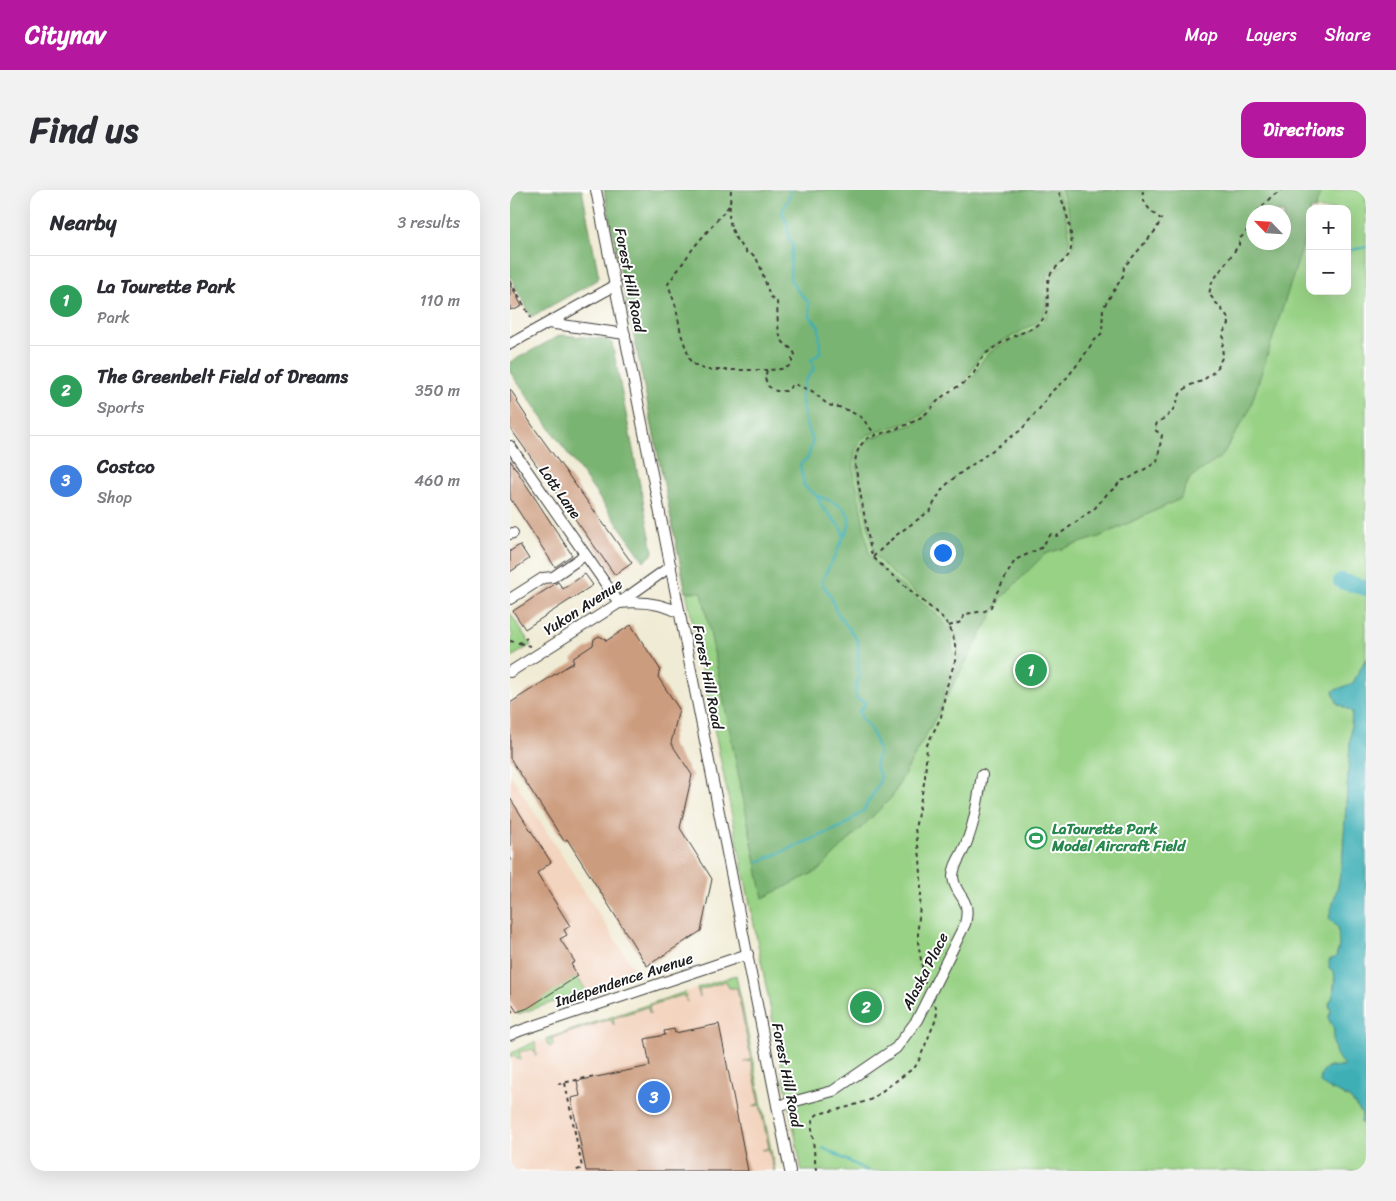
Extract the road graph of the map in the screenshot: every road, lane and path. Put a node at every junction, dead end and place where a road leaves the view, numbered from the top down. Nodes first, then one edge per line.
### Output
1 (596, 190) edge
2 (731, 190) edge
3 (1058, 190) edge
4 (1144, 190) edge
5 (1282, 190) edge
6 (1264, 205) edge
7 (729, 206) junction
8 (1246, 231) edge
9 (510, 280) edge
10 (616, 285) junction
11 (531, 318) dead end
12 (548, 323) junction
13 (625, 334) junction
14 (510, 344) edge
15 (767, 370) junction
16 (876, 435) junction
17 (510, 446) edge
18 (585, 555) junction
19 (873, 556) junction
20 (671, 566) junction
21 (510, 598) edge
22 (618, 603) junction
23 (680, 613) junction
24 (949, 626) junction
25 (528, 638) dead end
26 (510, 641) edge
27 (519, 643) junction
28 (530, 646) dead end
29 (510, 672) edge
30 (982, 775) dead end
31 (748, 954) junction
32 (930, 995) junction
33 (510, 1009) edge
34 (515, 1015) dead end
35 (510, 1036) edge
36 (596, 1076) dead end
37 (565, 1083) junction
38 (558, 1084) dead end
39 (777, 1106) junction
40 (574, 1171) edge
41 (790, 1171) edge
42 (816, 1171) edge

1 - 10 street, Forest Hill Road
2 - 7 path
3 - 16 path
4 - 19 path
5 - 6 path
7 - 15 path
7 - 15 path
8 - 24 path
9 - 11 path
10 - 12 street
10 - 13 street, Forest Hill Road
12 - 13 street
12 - 14 street
13 - 20 street, Forest Hill Road
15 - 16 path
16 - 19 path
17 - 18 street, Lott Lane
18 - 21 street
18 - 22 street, Lott Lane
19 - 24 path
20 - 22 street, Yukon Avenue
20 - 23 street, Forest Hill Road
22 - 23 street
22 - 29 street, Yukon Avenue
23 - 31 street, Forest Hill Road
24 - 32 path
25 - 27 path
26 - 27 path
27 - 28 path
30 - 32 street, Alaska Place
31 - 35 street, Independence Avenue
31 - 39 street, Forest Hill Road
32 - 39 street, Alaska Place
32 - 42 path
33 - 34 path
36 - 37 path
37 - 38 path
37 - 40 path
39 - 41 street, Forest Hill Road

